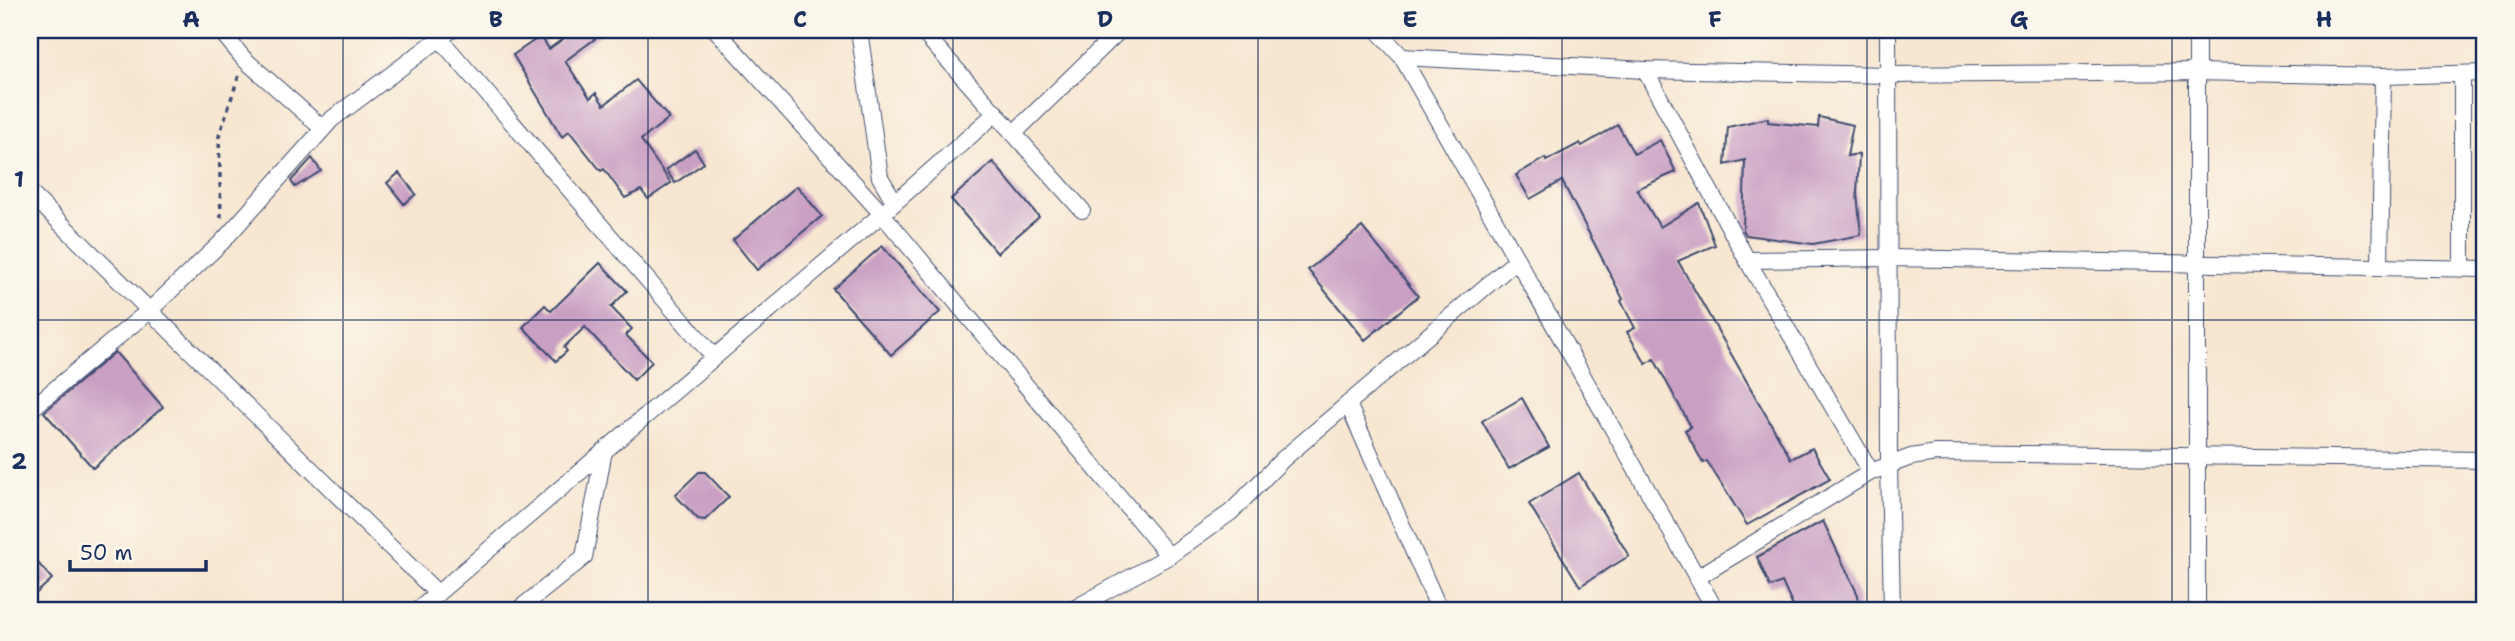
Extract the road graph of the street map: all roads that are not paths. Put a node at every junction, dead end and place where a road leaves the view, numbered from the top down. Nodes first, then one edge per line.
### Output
1 (220, 30) edge
2 (716, 30) edge
3 (859, 30) edge
4 (921, 30) edge
5 (1120, 30) edge
6 (1377, 30) edge
7 (1888, 30) edge
8 (2197, 30) edge
9 (446, 34) edge
10 (1402, 57) junction
11 (1645, 70) junction
12 (2196, 72) junction
13 (2485, 73) edge
14 (2462, 74) junction
15 (1888, 75) junction
16 (2383, 76) junction
17 (996, 113) junction
18 (322, 128) junction
19 (1014, 133) junction
20 (30, 193) edge
21 (894, 201) junction
22 (1082, 210) dead end
23 (882, 214) junction
24 (1890, 258) junction
25 (1517, 260) junction
26 (1747, 260) junction
27 (2198, 264) junction
28 (2380, 267) junction
29 (2462, 268) junction
30 (2485, 269) edge
31 (151, 309) junction
32 (714, 357) junction
33 (1348, 404) junction
34 (30, 410) edge
35 (604, 451) junction
36 (2198, 458) junction
37 (2485, 460) edge
38 (1889, 464) junction
39 (1871, 472) junction
40 (1169, 556) junction
41 (1698, 577) junction
42 (437, 593) junction
43 (417, 611) edge
44 (517, 611) edge
45 (1070, 611) edge
46 (1440, 611) edge
47 (1716, 611) edge
48 (1892, 611) edge
49 (2197, 611) edge

1 - 18 street
2 - 23 street
3 - 21 street
4 - 17 street
5 - 19 street
6 - 10 street
7 - 15 street
8 - 12 street
9 - 18 street
9 - 32 street
10 - 11 street
10 - 25 street
11 - 15 street
11 - 26 street
12 - 15 street
12 - 16 street
12 - 27 street
13 - 14 street
14 - 16 street
14 - 29 street
15 - 24 street
16 - 28 street
17 - 19 street
17 - 21 street
18 - 31 street
19 - 22 street
20 - 31 street
21 - 23 street
23 - 32 street
23 - 40 street
24 - 26 street
24 - 27 street
24 - 38 street
25 - 33 street
25 - 41 street
26 - 39 street
27 - 28 street
27 - 36 street
28 - 29 street
29 - 30 street
31 - 34 street
31 - 42 street
32 - 35 street
33 - 40 street
33 - 46 street
35 - 42 street
35 - 44 street
36 - 37 street
36 - 38 street
36 - 49 street
38 - 39 street
38 - 48 street
39 - 41 street
40 - 45 street
41 - 47 street
42 - 43 street

